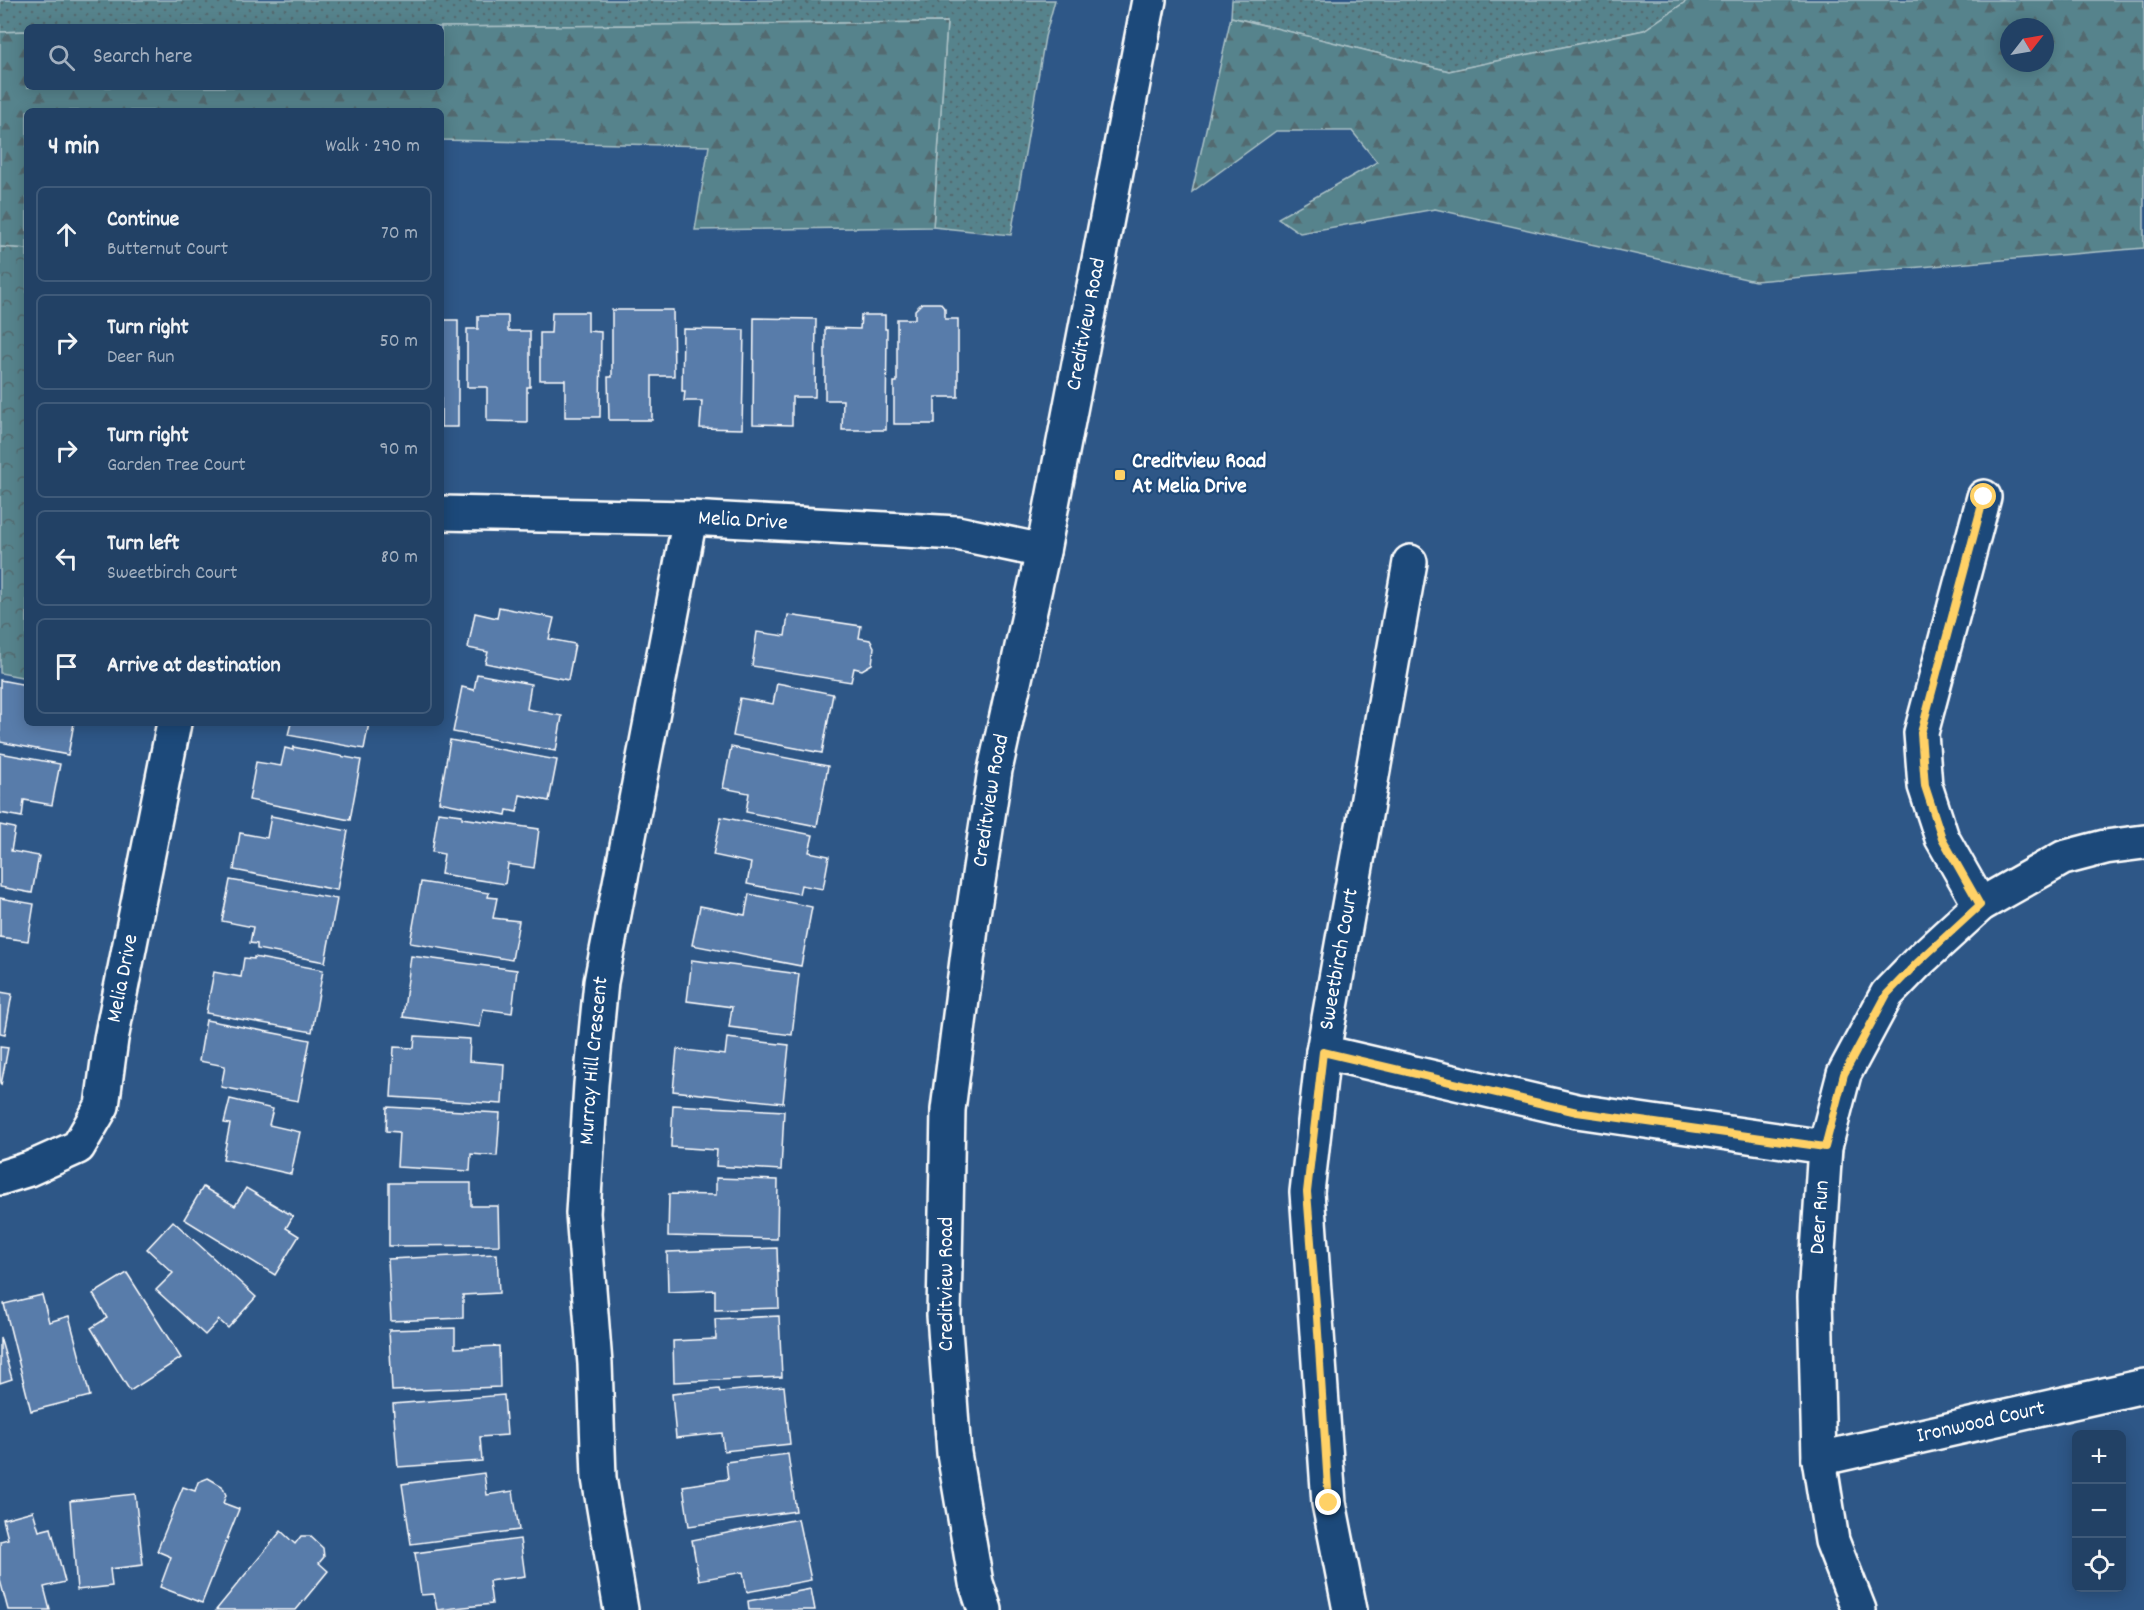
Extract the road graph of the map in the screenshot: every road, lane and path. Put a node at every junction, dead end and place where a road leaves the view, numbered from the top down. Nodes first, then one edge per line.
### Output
1 (1149, 0) edge
2 (1984, 497) dead end
3 (444, 513) edge
4 (690, 518) junction
5 (1043, 551) junction
6 (1410, 562) dead end
7 (173, 726) edge
8 (2144, 842) edge
9 (1980, 905) junction
10 (1323, 1052) junction
11 (1825, 1147) junction
12 (0, 1178) edge
13 (2144, 1386) edge
14 (1819, 1459) junction
15 (621, 1610) edge
16 (985, 1610) edge
17 (1350, 1610) edge
18 (1859, 1610) edge

1 - 5 street, Creditview Road
2 - 9 street
3 - 4 street, Melia Drive
4 - 5 street, Melia Drive
4 - 15 street, Murray Hill Crescent
5 - 16 street, Creditview Road
6 - 10 street, Sweetbirch Court
7 - 12 street, Melia Drive
8 - 9 street, Deer Run
9 - 11 street, Deer Run
10 - 11 street
10 - 17 street, Sweetbirch Court
11 - 14 street, Deer Run
13 - 14 street, Ironwood Court
14 - 18 street, Deer Run

